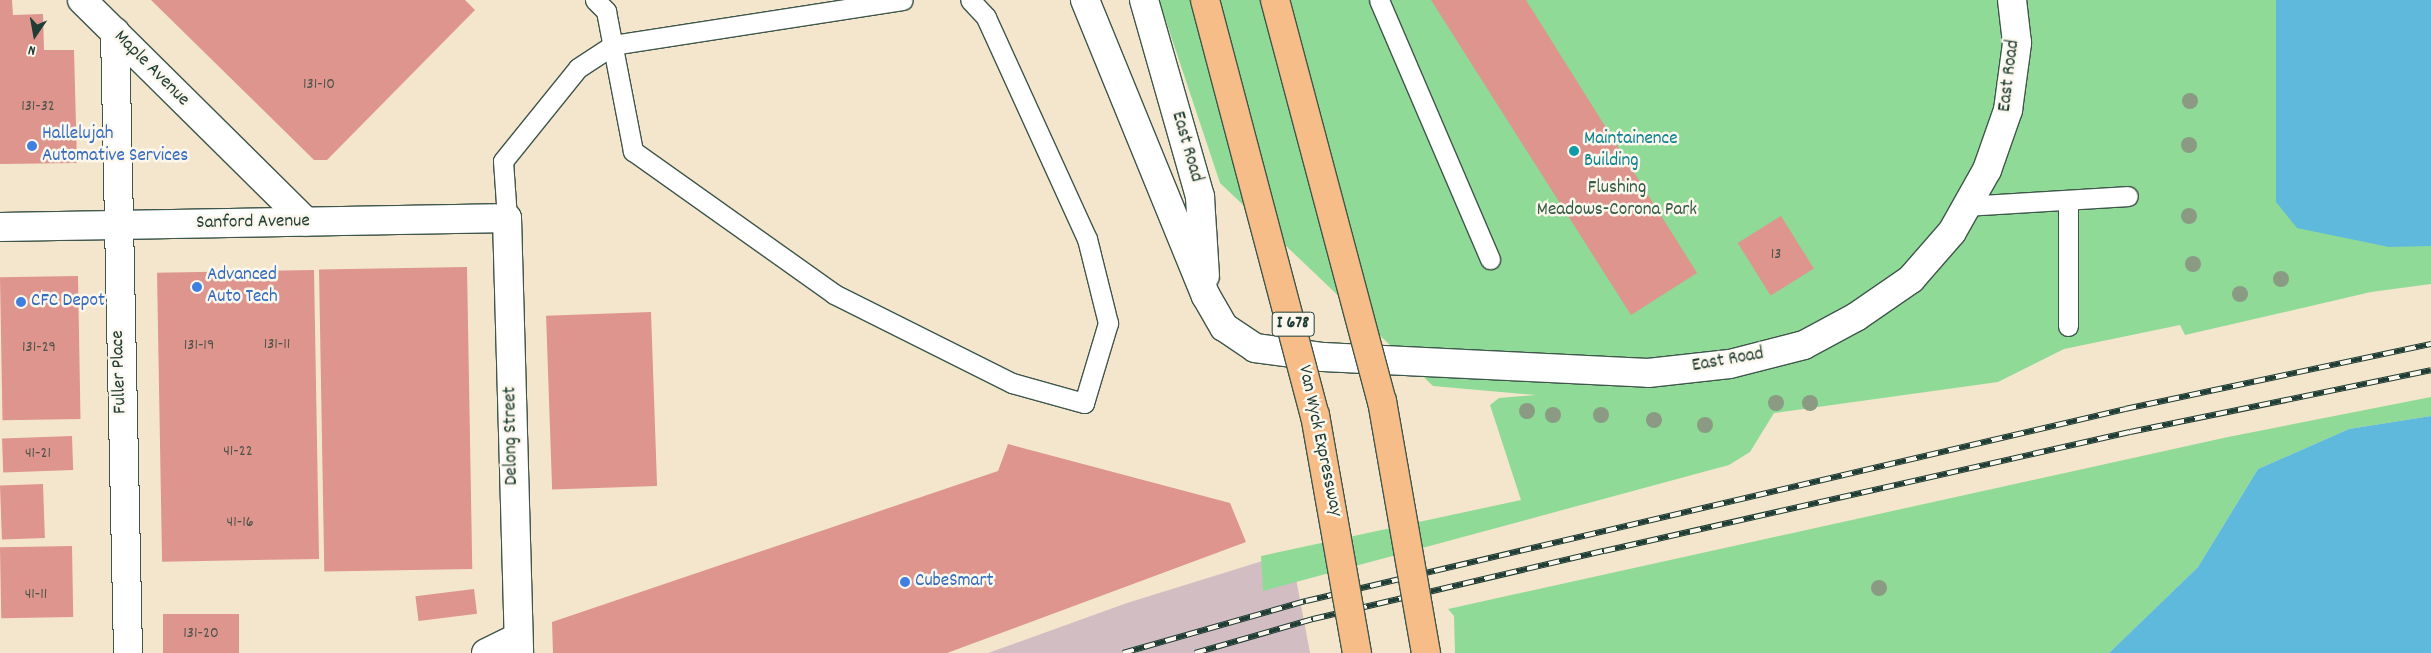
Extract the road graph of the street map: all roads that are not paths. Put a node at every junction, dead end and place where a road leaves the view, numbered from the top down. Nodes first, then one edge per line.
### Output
1 (82, 0) edge
2 (595, 0) edge
3 (903, 0) edge
4 (970, 0) edge
5 (1085, 0) edge
6 (1144, 0) edge
7 (1205, 0) edge
8 (1275, 0) edge
9 (1379, 0) edge
10 (2012, 0) edge
11 (880, 2) edge
12 (115, 32) junction
13 (613, 46) junction
14 (2128, 196) dead end
15 (2068, 200) junction
16 (1966, 206) junction
17 (507, 218) junction
18 (306, 222) junction
19 (116, 225) junction
20 (0, 227) edge
21 (1490, 259) dead end
22 (1207, 298) junction
23 (2068, 326) dead end
24 (518, 646) edge
25 (128, 653) edge
26 (486, 653) edge
27 (1357, 653) edge
28 (1426, 653) edge

1 - 12 street, Maple Avenue
2 - 13 lane
3 - 11 lane
4 - 13 lane
5 - 22 street
6 - 22 street, East Road
7 - 27 highway, Van Wyck Expressway / I 678, bridge
8 - 28 highway, bridge
9 - 21 lane
10 - 16 street, East Road
11 - 13 lane
12 - 18 street, Maple Avenue
12 - 19 street, Fuller Place
13 - 17 lane
14 - 15 lane
15 - 16 lane
15 - 23 lane
16 - 22 street, East Road
17 - 18 street, Sanford Avenue
17 - 24 street, Delong Street
18 - 19 street, Sanford Avenue
19 - 20 street, Sanford Avenue
19 - 25 street, Fuller Place
24 - 26 street

